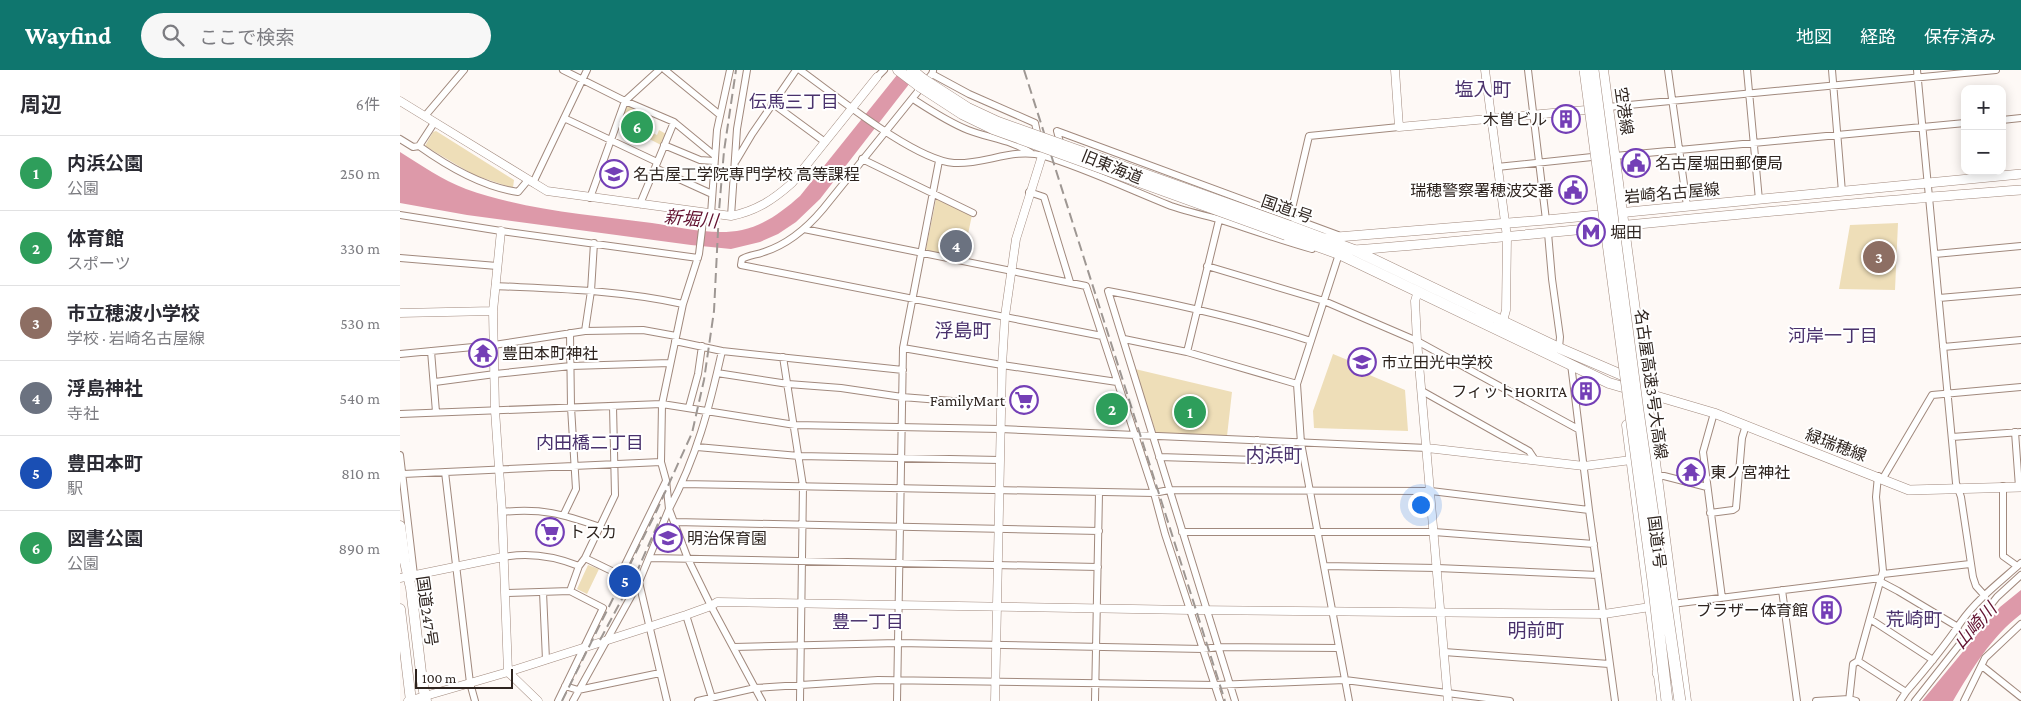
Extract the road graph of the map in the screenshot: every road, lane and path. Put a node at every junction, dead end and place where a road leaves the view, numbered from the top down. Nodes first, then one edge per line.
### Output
1 (464, 70) edge
2 (563, 70) edge
3 (588, 70) edge
4 (658, 70) edge
5 (665, 70) edge
6 (723, 70) edge
7 (730, 70) edge
8 (747, 70) edge
9 (796, 70) edge
10 (800, 70) edge
11 (884, 70) edge
12 (898, 70) edge
13 (912, 70) edge
14 (1394, 70) edge
15 (1485, 70) edge
16 (1528, 70) edge
17 (1580, 70) edge
18 (1585, 70) edge
19 (1593, 70) edge
20 (1603, 70) edge
21 (1668, 70) edge
22 (1746, 70) edge
23 (1832, 70) edge
24 (1993, 70) edge
25 (933, 72) edge
26 (878, 73) edge
27 (1917, 74) edge
28 (728, 78) junction
29 (583, 80) junction
30 (1832, 87) junction
31 (1749, 93) junction
32 (912, 98) junction
33 (1672, 100) junction
34 (400, 101) edge
35 (625, 101) junction
36 (772, 103) junction
37 (1608, 107) junction
38 (855, 110) junction
39 (1586, 110) junction
40 (1534, 114) junction
41 (720, 115) junction
42 (425, 116) junction
43 (564, 118) junction
44 (1491, 118) junction
45 (2021, 118) edge
46 (2006, 120) edge
47 (434, 122) junction
48 (674, 122) junction
49 (1961, 123) edge
50 (1399, 127) junction
51 (1922, 127) junction
52 (884, 130) junction
53 (1838, 135) junction
54 (400, 139) edge
55 (611, 140) junction
56 (824, 142) junction
57 (1754, 143) junction
58 (1093, 144) junction
59 (664, 145) junction
60 (419, 146) junction
61 (1679, 150) junction
62 (1032, 154) junction
63 (1042, 156) junction
64 (1615, 156) junction
65 (1592, 157) junction
66 (714, 158) junction
67 (862, 159) junction
68 (939, 161) junction
69 (736, 162) junction
70 (1065, 163) junction
71 (1539, 163) junction
72 (656, 165) junction
73 (1497, 167) junction
74 (1083, 170) junction
75 (2021, 174) edge
76 (530, 182) junction
77 (1928, 184) junction
78 (2021, 190) edge
79 (1029, 192) junction
80 (1842, 192) junction
81 (933, 193) junction
82 (712, 194) junction
83 (1929, 197) junction
84 (590, 198) junction
85 (1759, 200) junction
86 (640, 204) junction
87 (1687, 206) junction
88 (1623, 212) junction
89 (973, 213) dead end
90 (708, 214) junction
91 (400, 215) edge
92 (1599, 215) junction
93 (731, 216) junction
94 (1219, 220) junction
95 (1546, 220) junction
96 (1504, 224) junction
97 (1289, 226) junction
98 (1625, 226) junction
99 (1600, 228) junction
100 (804, 230) junction
101 (501, 231) junction
102 (1548, 233) junction
103 (1340, 236) junction
104 (1506, 237) junction
105 (1325, 238) junction
106 (594, 243) junction
107 (2021, 246) edge
108 (1354, 250) junction
109 (1336, 253) junction
110 (922, 254) junction
111 (1935, 254) junction
112 (698, 256) junction
113 (400, 258) edge
114 (497, 266) junction
115 (1207, 266) junction
116 (1010, 271) junction
117 (1070, 282) junction
118 (495, 286) junction
119 (591, 291) junction
120 (2021, 291) edge
121 (1418, 292) junction
122 (913, 298) junction
123 (1939, 298) junction
124 (1324, 301) junction
125 (683, 304) junction
126 (1198, 308) junction
127 (493, 311) junction
128 (400, 313) edge
129 (1005, 316) junction
130 (1503, 321) junction
131 (585, 331) junction
132 (570, 333) junction
133 (1102, 336) junction
134 (676, 338) junction
135 (1124, 340) junction
136 (1417, 340) junction
137 (2021, 340) edge
138 (1310, 341) junction
139 (494, 345) junction
140 (702, 346) junction
141 (1943, 347) junction
142 (903, 348) junction
143 (1559, 348) junction
144 (430, 351) junction
145 (722, 351) junction
146 (1187, 352) junction
147 (400, 354) edge
148 (783, 357) junction
149 (670, 363) junction
150 (1570, 364) junction
151 (1002, 365) junction
152 (571, 366) junction
153 (903, 370) junction
154 (717, 373) junction
155 (495, 374) junction
156 (1622, 375) junction
157 (435, 382) junction
158 (1117, 382) junction
159 (788, 384) junction
160 (1298, 384) junction
161 (1623, 387) junction
162 (2021, 387) edge
163 (1422, 392) junction
164 (1646, 393) junction
165 (1948, 394) junction
166 (902, 397) junction
167 (1001, 402) junction
168 (662, 404) junction
169 (613, 406) junction
170 (571, 407) junction
171 (689, 407) junction
172 (495, 410) junction
173 (436, 412) junction
174 (709, 412) junction
175 (1714, 413) junction
176 (400, 414) edge
177 (795, 425) junction
178 (1746, 426) junction
179 (902, 428) junction
180 (1000, 429) junction
181 (1578, 429) junction
182 (2018, 432) edge
183 (1135, 435) junction
184 (1153, 437) junction
185 (1952, 437) junction
186 (1257, 440) junction
187 (1301, 443) junction
188 (698, 447) junction
189 (1427, 448) junction
190 (400, 455) edge
191 (799, 456) junction
192 (1159, 457) junction
193 (901, 458) junction
194 (1000, 460) junction
195 (1535, 460) junction
196 (1631, 460) junction
197 (661, 462) junction
198 (615, 465) junction
199 (576, 466) junction
200 (1584, 466) junction
201 (499, 470) junction
202 (445, 472) junction
203 (403, 474) junction
204 (1657, 476) junction
205 (1881, 477) junction
206 (666, 480) junction
207 (682, 484) junction
208 (803, 486) junction
209 (2003, 486) junction
210 (1707, 487) junction
211 (2020, 487) edge
212 (901, 488) junction
213 (1959, 489) junction
214 (999, 490) junction
215 (1169, 490) junction
216 (1310, 491) junction
217 (1431, 491) junction
218 (1100, 493) junction
219 (1154, 494) junction
220 (670, 509) junction
221 (1589, 510) junction
222 (502, 512) junction
223 (1710, 513) junction
224 (564, 514) junction
225 (675, 522) junction
226 (803, 525) junction
227 (400, 526) edge
228 (600, 527) junction
229 (900, 527) junction
230 (998, 529) junction
231 (1099, 532) junction
232 (1182, 532) junction
233 (1318, 532) junction
234 (1434, 532) junction
235 (1594, 544) junction
236 (503, 557) junction
237 (586, 558) junction
238 (650, 558) junction
239 (688, 559) junction
240 (802, 561) junction
241 (899, 563) junction
242 (1970, 564) junction
243 (998, 565) junction
244 (2019, 565) edge
245 (457, 566) junction
246 (579, 566) junction
247 (1324, 566) junction
248 (1098, 567) junction
249 (1437, 568) junction
250 (1598, 575) junction
251 (2021, 575) edge
252 (407, 576) edge
253 (1881, 578) junction
254 (639, 582) junction
255 (1782, 590) junction
256 (570, 591) junction
257 (543, 592) junction
258 (505, 593) junction
259 (1985, 596) junction
260 (1722, 598) junction
261 (802, 602) junction
262 (899, 604) junction
263 (1672, 604) junction
264 (711, 606) junction
265 (997, 606) junction
266 (1650, 607) junction
267 (1097, 608) junction
268 (400, 609) edge
269 (1191, 610) junction
270 (1207, 610) junction
271 (1332, 610) junction
272 (1441, 611) junction
273 (1604, 614) junction
274 (686, 615) junction
275 (1870, 619) junction
276 (2021, 624) edge
277 (650, 627) junction
278 (1958, 627) junction
279 (401, 638) edge
280 (607, 641) junction
281 (898, 644) junction
282 (996, 645) junction
283 (801, 646) junction
284 (1219, 646) junction
285 (734, 647) junction
286 (1096, 647) junction
287 (1339, 648) junction
288 (583, 649) junction
289 (1203, 649) junction
290 (1444, 652) junction
291 (546, 660) junction
292 (1933, 660) junction
293 (1858, 661) junction
294 (1609, 664) junction
295 (1982, 666) junction
296 (508, 672) junction
297 (660, 673) junction
298 (1658, 673) junction
299 (897, 680) junction
300 (996, 680) junction
301 (1345, 680) junction
302 (470, 683) junction
303 (1096, 683) junction
304 (1229, 684) junction
305 (1215, 685) junction
306 (565, 686) junction
307 (800, 686) junction
308 (755, 688) junction
309 (578, 690) junction
310 (1906, 692) junction
311 (1448, 697) edge
312 (2021, 697) edge
313 (712, 698) junction
314 (425, 699) edge
315 (1851, 700) edge
316 (410, 701) edge
317 (475, 701) edge
318 (538, 701) edge
319 (558, 701) edge
320 (572, 701) edge
321 (667, 701) edge
322 (698, 701) edge
323 (762, 701) edge
324 (800, 701) edge
325 (897, 701) edge
326 (995, 701) edge
327 (1095, 701) edge
328 (1220, 701) edge
329 (1234, 701) edge
330 (1349, 701) edge
331 (1510, 701) edge
332 (1614, 701) edge
333 (1662, 701) edge
334 (1667, 701) edge
335 (1674, 701) edge
336 (1680, 701) edge
337 (1686, 701) edge
338 (1798, 701) edge
339 (1816, 701) edge
340 (1900, 701) edge
341 (1915, 701) edge
342 (1964, 701) edge

1 - 42 street
2 - 29 street
3 - 29 street
4 - 35 street
5 - 41 street
6 - 28 street
7 - 28 street
8 - 69 street
9 - 36 street
10 - 38 street
11 - 26 street
12 - 97 main road, 国道1号, bridge
13 - 97 main road, 国道1号, bridge
14 - 50 street
15 - 44 street
16 - 40 street
17 - 39 main road
18 - 334 highway, 名古屋高速3号大高線, bridge
19 - 336 highway, 名古屋高速3号大高線, bridge
20 - 37 main road, 空港線
21 - 33 street
22 - 31 street
23 - 30 street
24 - 27 street
25 - 32 street
25 - 63 street
26 - 38 street
27 - 30 street
27 - 51 street
28 - 41 street
29 - 35 street
29 - 43 street
30 - 31 street
30 - 53 street
31 - 33 street
31 - 57 street
32 - 52 street
32 - 62 street
33 - 37 street
33 - 61 street
34 - 42 street
35 - 48 street
35 - 55 street
36 - 56 street
36 - 69 street
37 - 64 main road, 空港線
38 - 52 street, 旧東海道
38 - 56 street
39 - 40 street
39 - 65 main road
40 - 44 street
40 - 71 street
41 - 66 street
42 - 47 street
43 - 55 street
43 - 76 street
44 - 50 street
44 - 73 street
45 - 46 street
47 - 60 street
47 - 76 street
48 - 59 street
48 - 66 street
49 - 51 street
50 - 97 street
51 - 53 street
51 - 77 street
52 - 67 street
52 - 68 street, 旧東海道
53 - 57 street
53 - 80 street
54 - 60 street
55 - 72 street
55 - 84 street
56 - 93 street
57 - 61 street
57 - 85 street
58 - 70 street
58 - 74 street
58 - 97 street
59 - 66 street
59 - 72 street
60 - 76 street
61 - 64 street
61 - 87 street
62 - 63 street, 旧東海道
62 - 68 street, 旧東海道
63 - 70 street, 旧東海道
63 - 79 street
64 - 88 main road, 空港線
65 - 71 street
65 - 92 main road
66 - 82 street
67 - 81 street
67 - 100 street
68 - 81 street
69 - 93 street
70 - 74 street, 旧東海道
71 - 73 street
71 - 95 street
72 - 82 street
72 - 86 street
73 - 96 street
74 - 94 street, 旧東海道
75 - 77 main road, 岩崎名古屋線
76 - 84 street
77 - 80 main road, 岩崎名古屋線
77 - 83 street
78 - 83 main road, 岩崎名古屋線
79 - 116 street
79 - 117 street
80 - 85 main road, 岩崎名古屋線
81 - 89 street
81 - 110 street
82 - 90 street
83 - 98 main road, 岩崎名古屋線
83 - 111 street
84 - 86 street
85 - 87 main road, 岩崎名古屋線
86 - 90 street
87 - 88 main road, 岩崎名古屋線
88 - 92 main road, 岩崎名古屋線
88 - 98 main road, 空港線
90 - 93 street
90 - 112 street
91 - 101 street
92 - 95 main road, 岩崎名古屋線
92 - 99 main road
94 - 109 street, 旧東海道
94 - 115 street
95 - 96 main road, 岩崎名古屋線
96 - 103 main road, 岩崎名古屋線
96 - 104 street
97 - 103 street
97 - 105 main road, 国道1号
97 - 109 main road, 国道1号
98 - 99 main road, 岩崎名古屋線
98 - 164 main road, 空港線
99 - 102 main road, 岩崎名古屋線
99 - 156 main road
100 - 110 street
100 - 122 street
101 - 106 street
101 - 114 street
102 - 104 main road, 岩崎名古屋線
102 - 143 street
103 - 105 main road, 岩崎名古屋線
104 - 108 main road, 岩崎名古屋線
104 - 130 street
105 - 108 main road, 国道1号
106 - 112 street
106 - 119 street
107 - 111 street
108 - 109 main road, 岩崎名古屋線
108 - 130 main road, 国道1号
109 - 121 main road, 国道1号
109 - 124 street
110 - 116 street
110 - 122 street
111 - 123 street
112 - 125 street
113 - 114 street
114 - 118 street
115 - 124 street
115 - 126 street
116 - 117 street
116 - 129 street
117 - 133 street
118 - 119 street
118 - 127 street
119 - 125 street
119 - 131 street
120 - 123 street
121 - 136 street
121 - 150 main road, 国道1号
122 - 129 street
122 - 142 street
123 - 141 street
124 - 136 street
124 - 138 street
125 - 134 street
126 - 135 street
126 - 138 street
126 - 146 street
127 - 128 street
127 - 139 street
129 - 133 street
129 - 151 street
130 - 143 main road, 国道1号
131 - 132 street
131 - 134 street
132 - 139 street
132 - 152 street
133 - 158 street
134 - 140 street
134 - 149 street
135 - 146 street
135 - 184 street
136 - 163 street
136 - 181 street
137 - 141 street
138 - 160 street
139 - 144 street
139 - 155 street
140 - 145 street
140 - 171 street
141 - 165 street
142 - 151 street
142 - 153 street
143 - 156 main road, 国道1号
144 - 147 street
144 - 157 street
145 - 148 street
145 - 154 street
146 - 160 street
148 - 153 street
148 - 159 street
149 - 152 street
149 - 168 street
150 - 161 main road, 国道1号
150 - 181 street
151 - 158 street
151 - 167 street
152 - 155 street
152 - 170 street
153 - 166 street
154 - 159 street
154 - 174 street
155 - 157 street
155 - 172 street
156 - 161 main road
156 - 164 main road, 国道1号
157 - 173 street
158 - 183 street
159 - 166 street
159 - 177 street
160 - 187 street
161 - 164 main road, 国道1号
161 - 196 main road, 国道1号
162 - 165 street
163 - 189 street
163 - 195 street
164 - 175 main road, 緑瑞穂線
164 - 204 main road, 国道1号
165 - 185 street
165 - 205 street
166 - 167 street
166 - 179 street
167 - 180 street
168 - 169 street
168 - 171 street
168 - 197 street
169 - 170 street
169 - 198 street
170 - 172 street
170 - 199 street
171 - 174 street
172 - 173 street
172 - 201 street
173 - 176 street
174 - 177 street
174 - 188 street
175 - 178 main road, 緑瑞穂線
175 - 210 street
177 - 179 street
177 - 191 street
178 - 205 main road, 緑瑞穂線
178 - 223 street
179 - 180 street
179 - 193 street
180 - 183 street
180 - 194 street
181 - 200 street
182 - 185 street
182 - 211 street
183 - 184 street
183 - 219 street
184 - 186 street
184 - 192 street
185 - 213 street
186 - 187 street
186 - 192 street
187 - 189 street
187 - 216 street
188 - 191 street
188 - 207 street
189 - 195 street
189 - 217 street
190 - 203 street
191 - 193 street
191 - 208 street
192 - 215 street
193 - 194 street
193 - 212 street
194 - 214 street
195 - 200 street
196 - 200 street
196 - 266 main road, 国道1号
197 - 198 street
197 - 206 street
198 - 199 street
198 - 228 street
199 - 201 street
199 - 224 street
200 - 221 street
201 - 202 street
201 - 222 street
202 - 203 street
202 - 245 street
203 - 252 street
204 - 210 street
204 - 263 main road, 国道1号
205 - 213 main road, 緑瑞穂線
205 - 253 street
206 - 220 street
206 - 237 street
207 - 208 street
207 - 220 street
208 - 212 street
208 - 226 street
209 - 211 main road, 緑瑞穂線
209 - 213 main road, 緑瑞穂線
209 - 244 street
210 - 223 street
212 - 214 street
212 - 229 street
213 - 242 street
214 - 218 street
214 - 230 street
215 - 216 street
215 - 219 street
215 - 232 street
216 - 217 street
216 - 233 street
217 - 221 street
217 - 234 street
218 - 219 street
218 - 231 street
219 - 269 street
220 - 225 street
220 - 238 street
221 - 235 street
222 - 224 street
222 - 236 street
223 - 260 street
224 - 228 street
225 - 226 street
225 - 239 street
226 - 229 street
226 - 240 street
227 - 252 main road, 国道247号
228 - 237 street
229 - 230 street
229 - 241 street
230 - 231 street
230 - 243 street
231 - 248 street
232 - 233 street
232 - 270 street
233 - 234 street
233 - 247 street
234 - 235 street
234 - 249 street
235 - 250 street
236 - 245 street
236 - 246 street
236 - 258 street
237 - 246 street
238 - 239 street
238 - 254 street
239 - 240 street
239 - 264 street
240 - 241 street
240 - 261 street
241 - 243 street
241 - 262 street
242 - 253 street
242 - 259 street
243 - 248 street
243 - 265 street
244 - 259 street
245 - 252 street
245 - 302 street
246 - 256 street
247 - 249 street
247 - 271 street
248 - 267 street
249 - 250 street
249 - 272 street
250 - 273 street
251 - 341 street
252 - 314 main road, 国道247号
253 - 255 street
253 - 275 street
253 - 278 street
254 - 277 street
254 - 280 street
255 - 260 street
255 - 338 street
256 - 257 street
256 - 288 street
257 - 258 street
257 - 291 street
258 - 296 street
259 - 278 street
260 - 263 street
261 - 262 street
261 - 264 street
261 - 283 street
262 - 265 street
262 - 281 street
263 - 337 main road, 国道1号
264 - 274 street
264 - 285 street
265 - 267 street
265 - 282 street
266 - 273 street
266 - 298 main road, 国道1号
267 - 269 street
267 - 286 street
268 - 279 main road, 国道247号
269 - 270 street
269 - 289 street
270 - 271 street
270 - 284 street
271 - 272 street
271 - 287 street
272 - 273 street
272 - 290 street
273 - 294 street
274 - 277 street
274 - 313 street
275 - 292 street
275 - 293 street
276 - 295 street
277 - 280 street
277 - 297 street
278 - 292 street
279 - 316 main road, 国道247号
280 - 288 street
280 - 309 street
281 - 282 street
281 - 283 street
281 - 299 street
282 - 286 street
282 - 300 street
283 - 285 street
283 - 307 street
284 - 287 street
284 - 289 street
284 - 304 street
285 - 308 street
286 - 289 street
286 - 303 street
287 - 301 street
288 - 291 street
288 - 306 street
289 - 305 street
290 - 294 street
290 - 311 street
291 - 296 street
292 - 310 street
293 - 310 street
293 - 315 street
294 - 332 street
295 - 312 street
295 - 342 street
296 - 302 street
296 - 318 street
297 - 309 street
297 - 321 street
298 - 333 main road, 国道1号
298 - 335 highway
299 - 300 street
299 - 307 street
299 - 325 street
300 - 303 street
300 - 326 street
301 - 304 street
301 - 311 street
301 - 330 street
302 - 314 street
302 - 317 street
303 - 305 street
303 - 327 street
304 - 305 street
304 - 329 street
305 - 328 street
306 - 309 street
306 - 319 street
307 - 308 street
307 - 324 street
308 - 313 street
308 - 323 street
309 - 320 street
310 - 340 street
311 - 331 street
313 - 322 street
314 - 316 street
315 - 339 street

